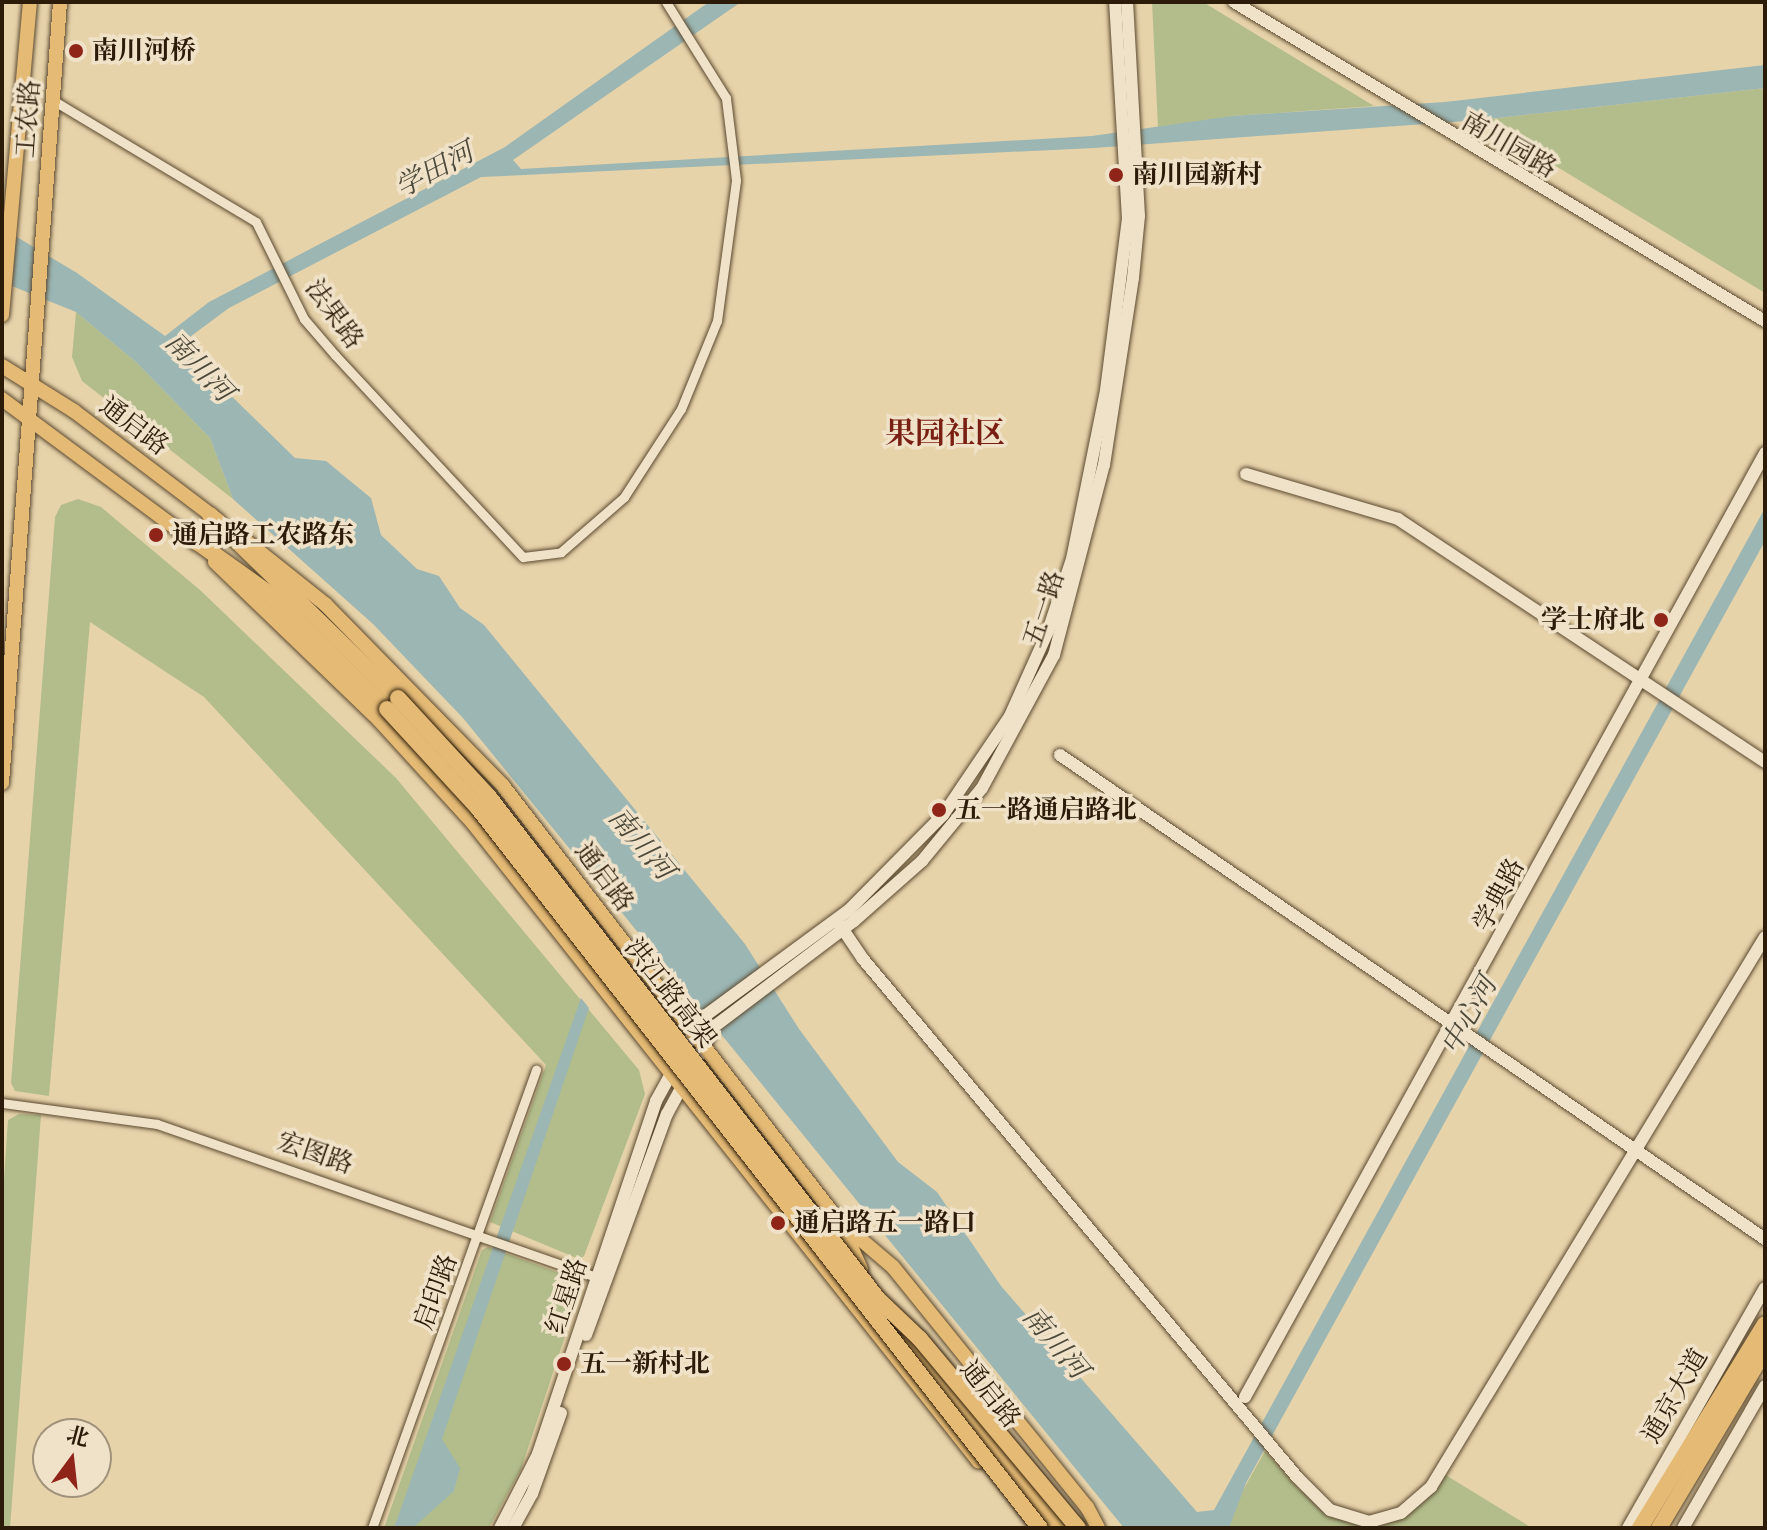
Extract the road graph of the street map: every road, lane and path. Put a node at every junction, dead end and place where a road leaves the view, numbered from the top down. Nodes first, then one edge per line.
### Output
1 (30, 2) edge
2 (60, 2) edge
3 (666, 2) edge
4 (1115, 2) edge
5 (1127, 2) edge
6 (1234, 2) edge
7 (54, 101) junction
8 (1130, 125) junction
9 (4, 292) edge
10 (2, 315) edge
11 (1765, 321) edge
12 (2, 366) edge
13 (31, 383) junction
14 (2, 399) edge
15 (30, 417) junction
16 (1765, 453) edge
17 (1246, 474) dead end
18 (210, 515) junction
19 (190, 537) junction
20 (1642, 677) junction
21 (393, 703) junction
22 (1060, 755) dead end
23 (1765, 762) edge
24 (2, 783) edge
25 (840, 924) junction
26 (1765, 937) edge
27 (1452, 1029) junction
28 (693, 1034) junction
29 (703, 1046) junction
30 (536, 1069) dead end
31 (670, 1074) junction
32 (681, 1088) junction
33 (2, 1103) edge
34 (1634, 1152) junction
35 (841, 1224) junction
36 (483, 1236) junction
37 (1765, 1239) edge
38 (600, 1278) junction
39 (1765, 1288) edge
40 (877, 1298) junction
41 (1765, 1324) edge
42 (1765, 1350) edge
43 (1765, 1386) edge
44 (1245, 1397) dead end
45 (516, 1527) edge
46 (372, 1528) edge
47 (500, 1528) edge
48 (1038, 1528) edge
49 (1060, 1528) edge
50 (1075, 1528) edge
51 (1098, 1528) edge
52 (1628, 1528) edge
53 (1640, 1528) edge
54 (1659, 1528) edge
55 (1683, 1528) edge

1 - 9 main road, 工农路
2 - 7 main road, 工农路
3 - 7 street, 法果路
4 - 8 street, 五一路
5 - 8 street, 五一路
6 - 11 street, 南川园路
7 - 13 main road, 工农路
8 - 25 street, 五一路
9 - 10 main road, 工农路
12 - 13 main road, 通启路
13 - 15 main road, 工农路
13 - 18 main road, 通启路
14 - 15 main road, 通启路
15 - 19 main road, 通启路
15 - 24 main road, 工农路
16 - 20 street, 学典路
17 - 20 street
18 - 21 highway, 洪江路高架
18 - 28 main road, 通启路
19 - 21 highway, 洪江路高架
19 - 31 main road, 通启路
20 - 23 street
20 - 27 street, 学典路
21 - 40 highway, 洪江路高架, bridge
21 - 48 highway, 洪江路高架, bridge
22 - 27 street
25 - 28 street, 五一路
25 - 29 street, 五一路
25 - 34 street
26 - 34 street
27 - 34 street
27 - 44 street, 学典路
28 - 29 main road, 通启路
28 - 31 street, 五一路
29 - 32 street, 五一路
29 - 35 main road, 通启路
30 - 36 street, 启印路
31 - 32 main road, 通启路
31 - 38 street, 红星路
32 - 38 street, 红星路
32 - 48 main road, 通启路
33 - 36 street, 宏图路
34 - 37 street
35 - 50 main road, 通启路
35 - 51 main road
36 - 38 street, 宏图路
36 - 46 street, 启印路
38 - 45 street, 红星路
38 - 47 street, 红星路
39 - 52 street, 通京大道
40 - 49 highway, 洪江路高架, bridge
40 - 50 highway, bridge
41 - 53 highway, 通京大道
42 - 54 highway, 通京大道
43 - 55 street

